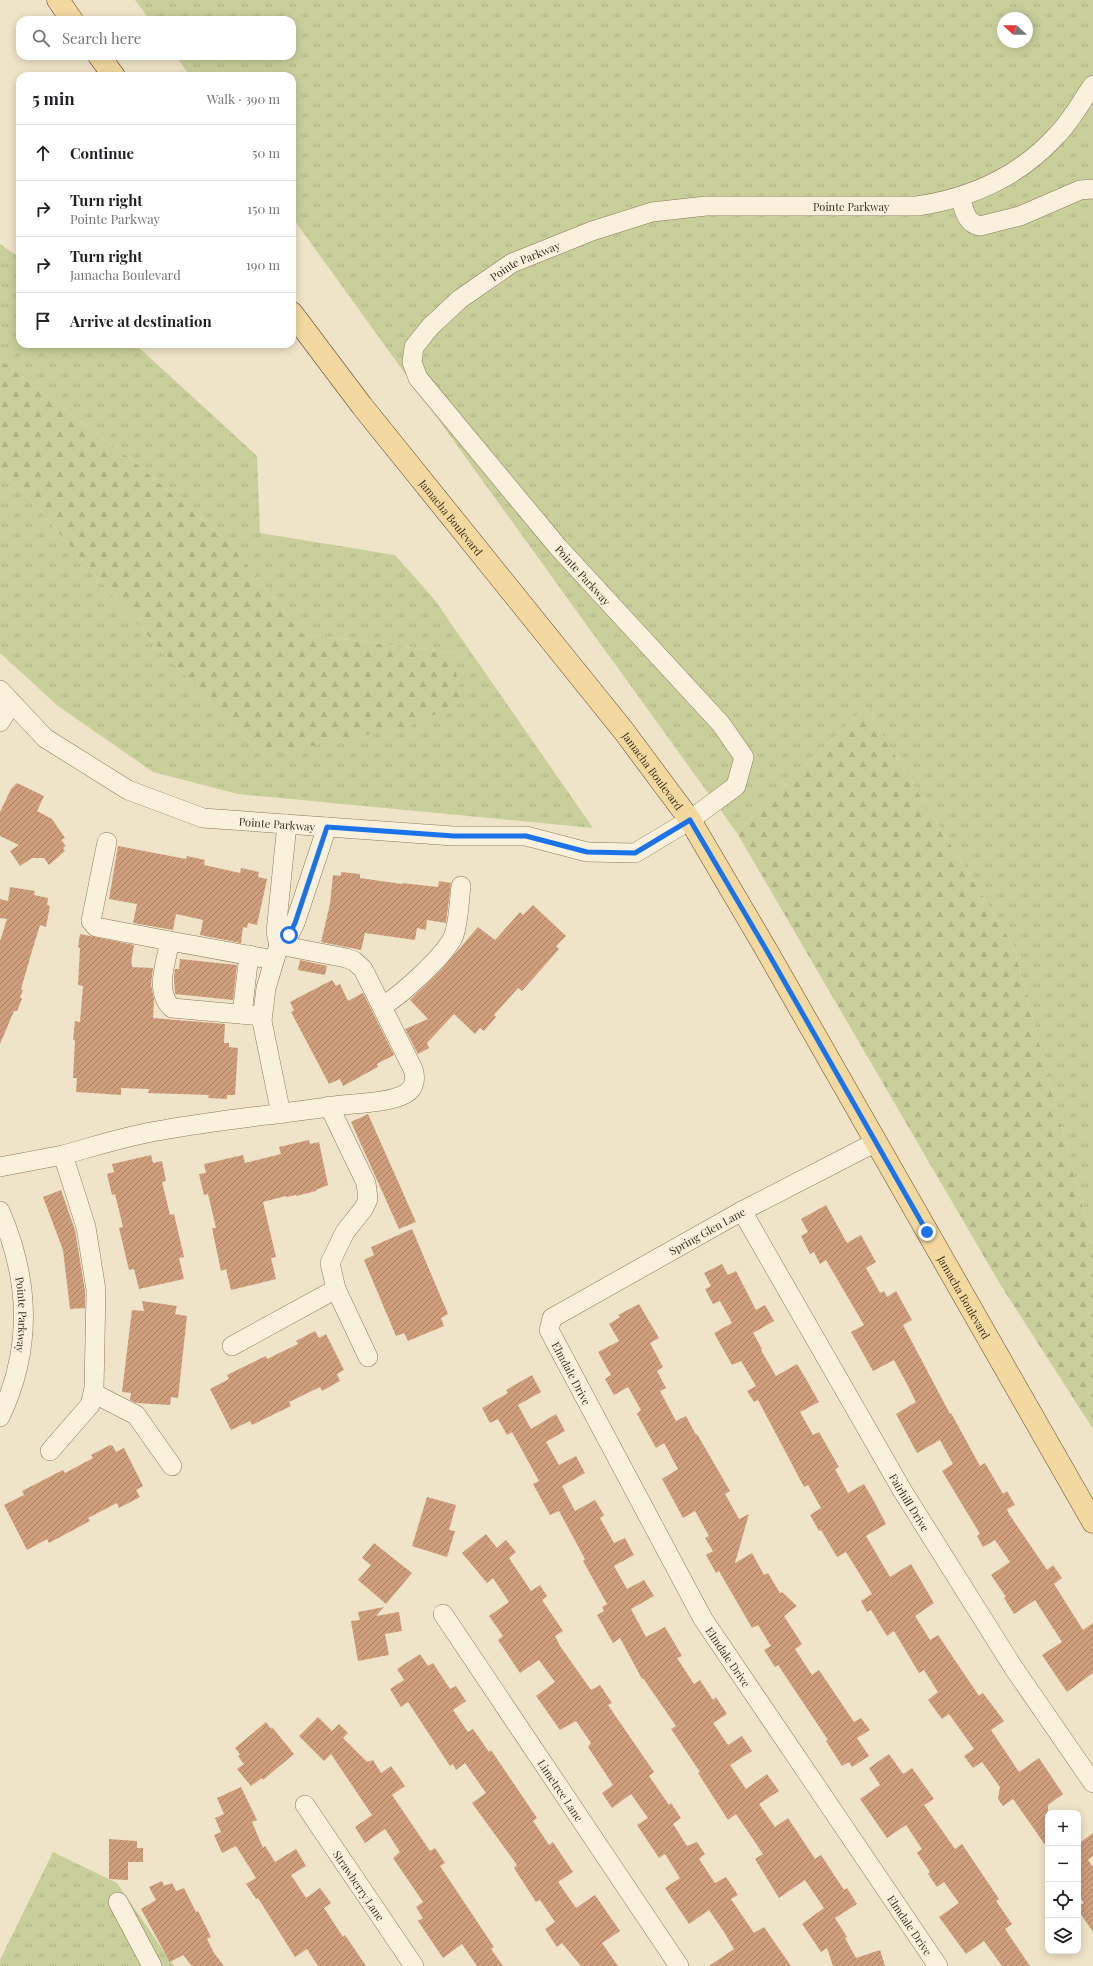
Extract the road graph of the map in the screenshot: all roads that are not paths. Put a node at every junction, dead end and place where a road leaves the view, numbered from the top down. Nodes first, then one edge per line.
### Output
1 (58, 0) edge
2 (69, 16) edge
3 (102, 60) edge
4 (111, 72) edge
5 (1093, 85) edge
6 (1093, 189) edge
7 (960, 197) junction
8 (296, 318) edge
9 (4, 701) edge
10 (0, 722) edge
11 (690, 820) junction
12 (288, 824) junction
13 (327, 827) junction
14 (107, 842) dead end
15 (461, 886) dead end
16 (280, 894) junction
17 (304, 896) junction
18 (170, 941) junction
19 (277, 952) junction
20 (249, 955) junction
21 (383, 1006) junction
22 (242, 1014) junction
23 (262, 1016) junction
24 (329, 1106) junction
25 (281, 1114) junction
26 (876, 1142) junction
27 (63, 1155) junction
28 (0, 1167) edge
29 (0, 1211) edge
30 (742, 1211) junction
31 (336, 1289) junction
32 (548, 1330) joint
33 (232, 1346) dead end
34 (368, 1357) dead end
35 (93, 1393) junction
36 (0, 1417) edge
37 (50, 1451) dead end
38 (172, 1466) dead end
39 (1093, 1522) edge
40 (443, 1614) dead end
41 (1093, 1783) edge
42 (305, 1805) dead end
43 (118, 1902) dead end
44 (152, 1966) edge
45 (414, 1966) edge
46 (679, 1966) edge
47 (938, 1966) edge

1 - 2 main road
3 - 4 main road
5 - 7 street, Pointe Parkway
6 - 7 street
7 - 11 street, Pointe Parkway
8 - 11 main road, Jamacha Boulevard
9 - 10 street, Pointe Parkway
9 - 12 street, Pointe Parkway
11 - 13 street, Pointe Parkway
11 - 26 main road, Jamacha Boulevard
12 - 13 street, Pointe Parkway
12 - 16 street
13 - 17 street
14 - 18 street
15 - 21 street
16 - 17 street
16 - 19 street
17 - 19 street
18 - 20 street
18 - 22 street
19 - 20 street
19 - 21 street
19 - 23 street
20 - 22 street
21 - 24 street
22 - 23 street
23 - 25 street
24 - 25 street
24 - 31 street
25 - 27 street
26 - 30 street, Spring Glen Lane
26 - 39 main road, Jamacha Boulevard
27 - 28 street
27 - 35 street
29 - 36 street, Pointe Parkway
30 - 32 street, Spring Glen Lane
30 - 41 street, Fairhill Drive
31 - 33 street
31 - 34 street
32 - 47 street, Elmdale Drive
35 - 37 street
35 - 38 street
40 - 46 street, Limetree Lane
42 - 45 street, Strawberry Lane
43 - 44 street

